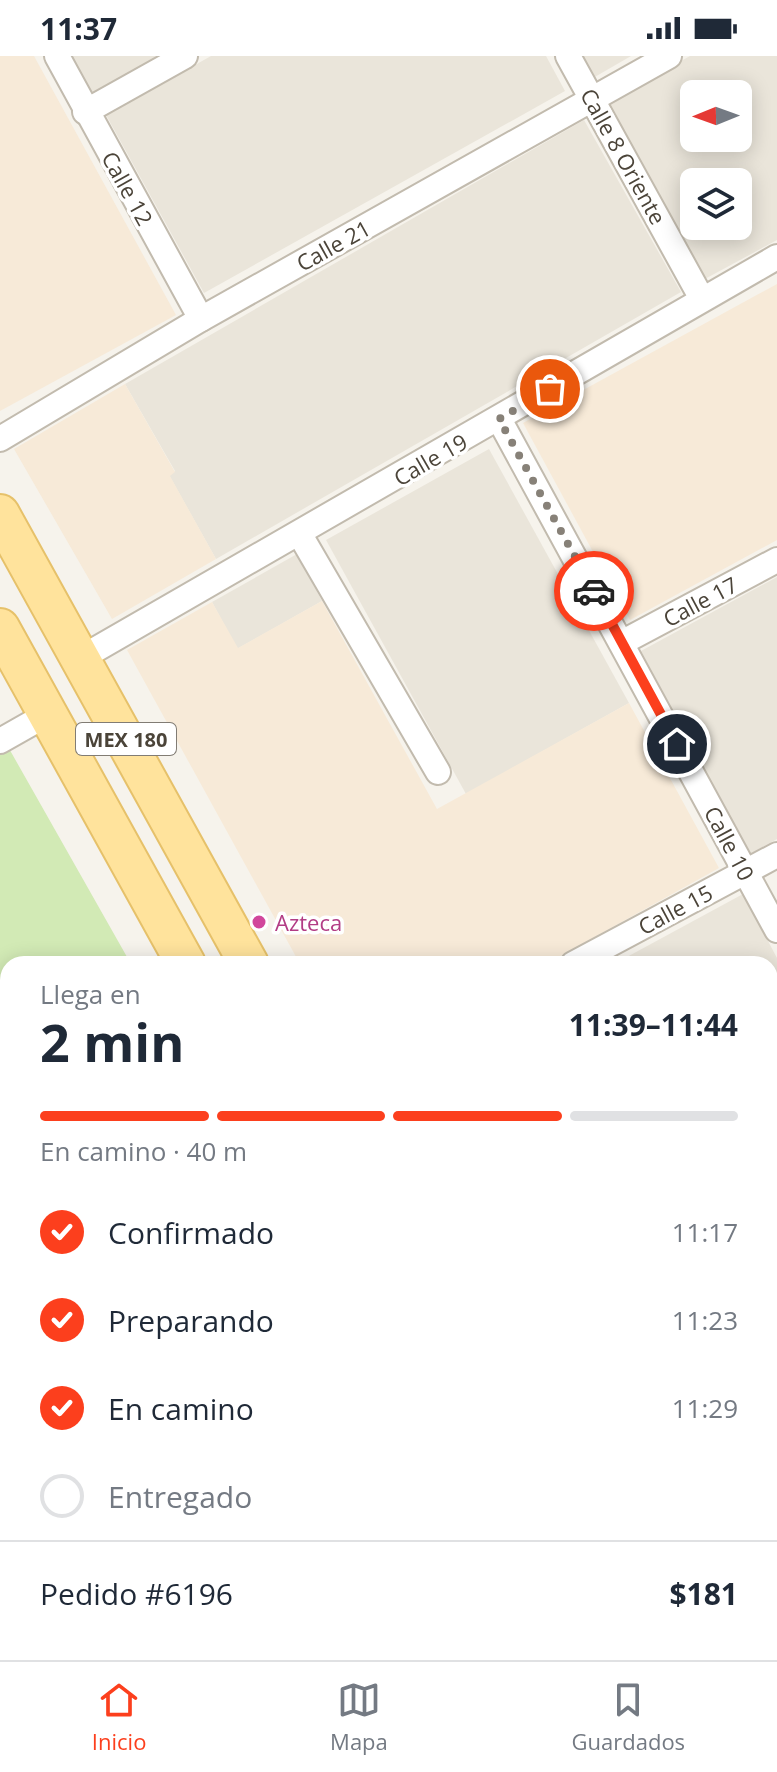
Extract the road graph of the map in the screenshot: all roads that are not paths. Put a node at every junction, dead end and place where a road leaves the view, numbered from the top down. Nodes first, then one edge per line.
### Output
1 (57, 56) edge
2 (185, 56) edge
3 (568, 56) edge
4 (669, 56) edge
5 (594, 100) junction
6 (85, 112) junction
7 (777, 257) edge
8 (702, 299) junction
9 (201, 319) junction
10 (499, 419) junction
11 (0, 439) edge
12 (0, 514) edge
13 (299, 533) junction
14 (777, 560) edge
15 (0, 628) edge
16 (623, 642) junction
17 (81, 658) junction
18 (46, 715) junction
19 (0, 741) edge
20 (438, 772) dead end
21 (777, 855) edge
22 (745, 871) junction
23 (777, 930) edge
24 (182, 956) edge
25 (245, 956) edge
26 (588, 956) edge

1 - 6 street, Calle 12
2 - 6 street
3 - 5 street, Calle 8 Oriente
4 - 5 street, Calle 21
5 - 8 street, Calle 8 Oriente
5 - 9 street, Calle 21
6 - 9 street, Calle 12
7 - 8 street, Calle 19
8 - 10 street, Calle 19
9 - 11 street, Calle 21
10 - 13 street, Calle 19
10 - 16 street, Calle 10
12 - 17 main road, MEX 180
13 - 17 street, Calle 19
13 - 20 street
14 - 16 street, Calle 17
15 - 18 main road, MEX 180
16 - 22 street, Calle 10
17 - 25 main road, MEX 180
18 - 19 street
18 - 24 main road, MEX 180
21 - 22 street, Calle 15
22 - 23 street, Calle 10
22 - 26 street, Calle 15

